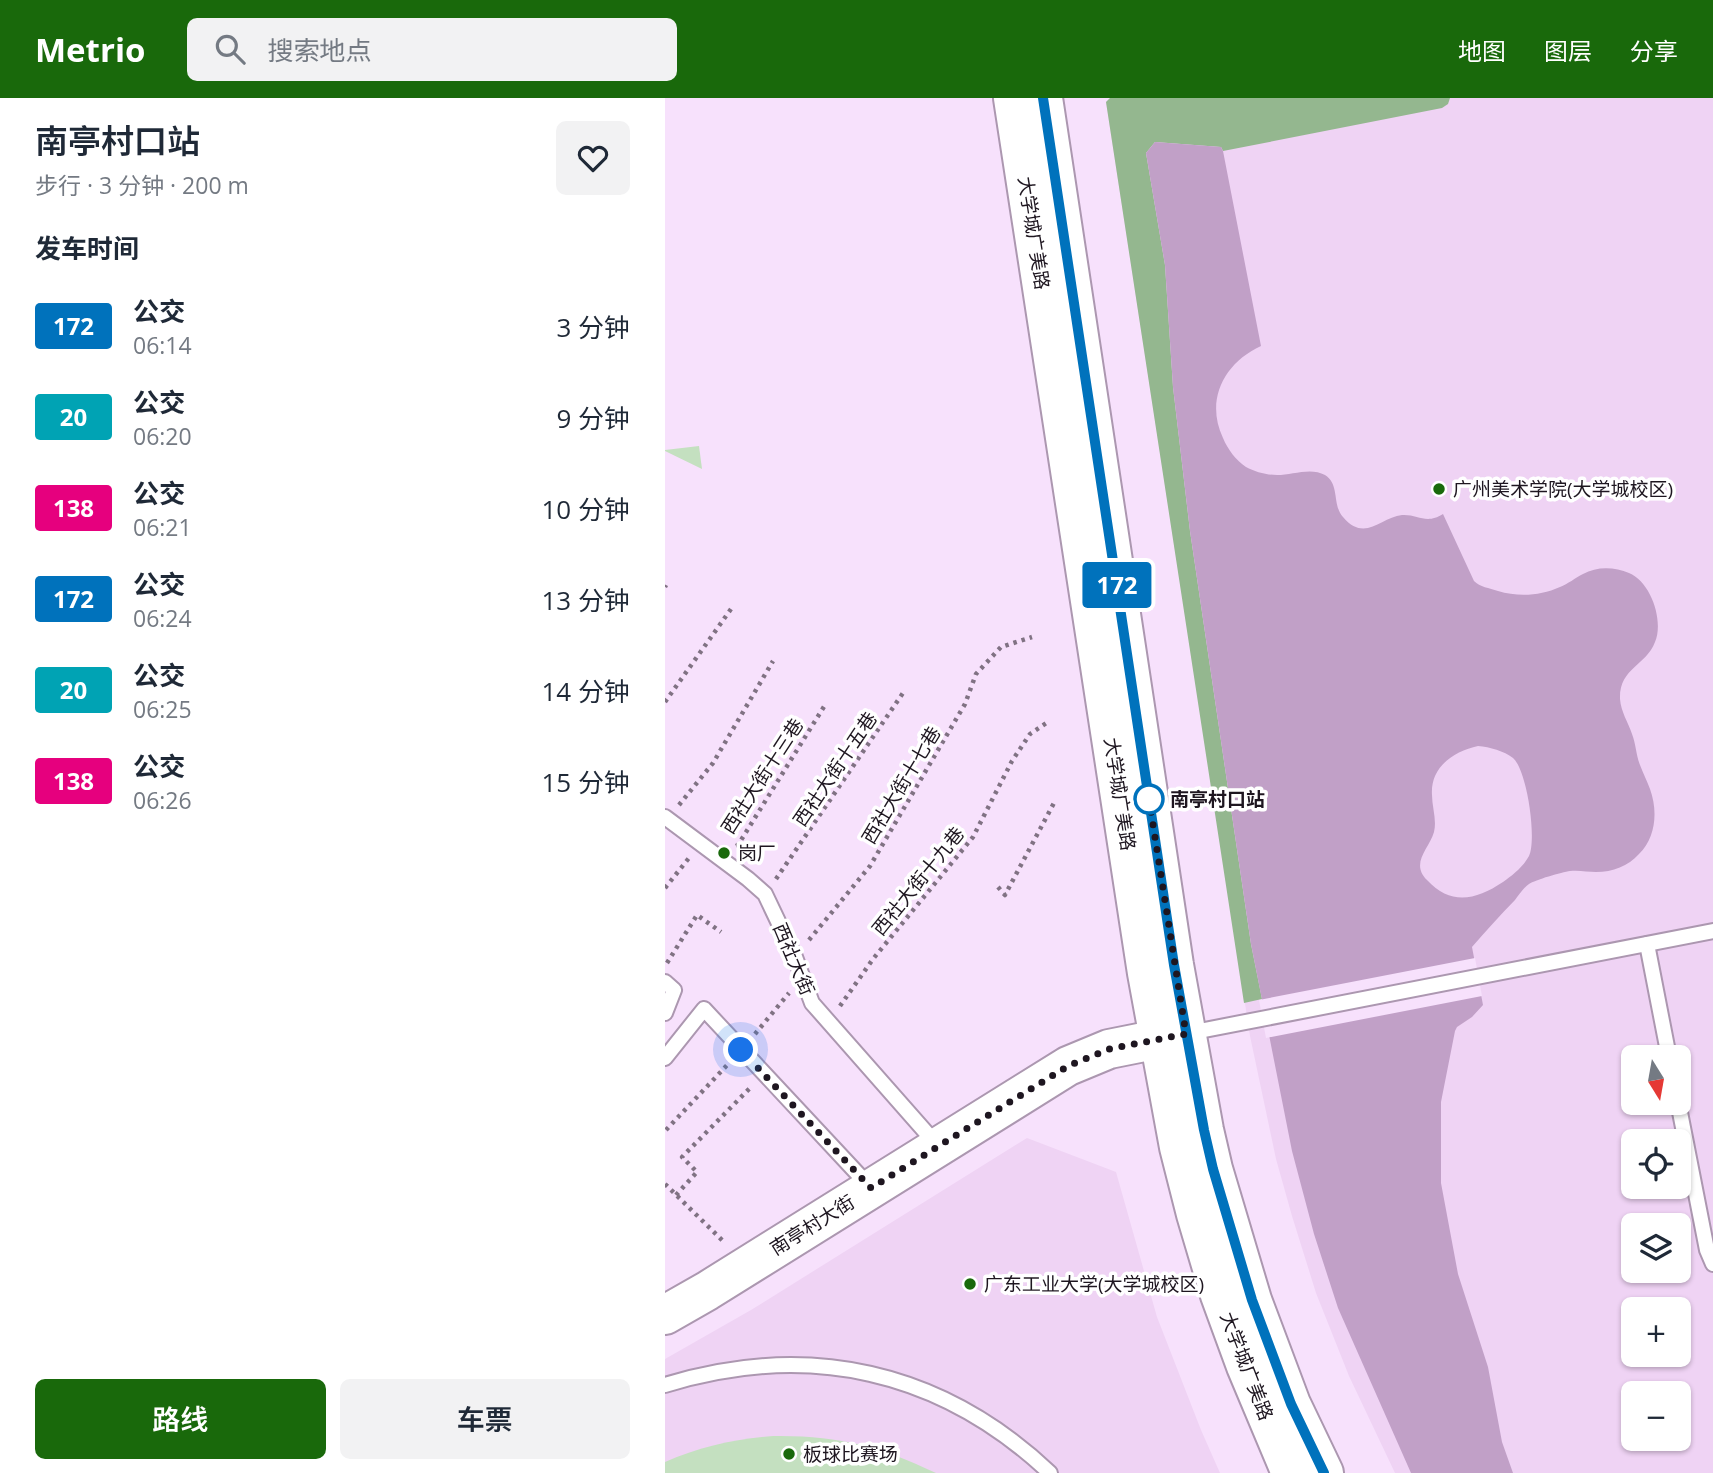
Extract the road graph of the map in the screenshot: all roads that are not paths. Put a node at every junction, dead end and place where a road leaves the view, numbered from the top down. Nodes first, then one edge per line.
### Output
1 (1013, 98) edge
2 (1043, 98) edge
3 (666, 818) edge
4 (1713, 931) edge
5 (1647, 944) junction
6 (665, 982) edge
7 (665, 1013) edge
8 (1172, 1036) junction
9 (1667, 1045) edge
10 (665, 1058) edge
11 (1681, 1115) edge
12 (939, 1146) junction
13 (871, 1188) junction
14 (1713, 1264) edge
15 (665, 1315) edge
16 (665, 1385) edge
17 (1050, 1473) edge
18 (1291, 1473) edge
19 (1324, 1473) edge

1 - 8 main road, 大学城广美路
2 - 8 main road, 大学城广美路
3 - 12 lane, 西社大街
4 - 5 lane
5 - 8 lane
5 - 9 lane
6 - 7 lane
8 - 12 main road, 南亭村大街
8 - 18 main road, 大学城广美路
8 - 19 main road, 大学城广美路
10 - 13 lane
11 - 14 lane
12 - 13 main road, 南亭村大街
13 - 15 main road, 南亭村大街
16 - 17 lane

